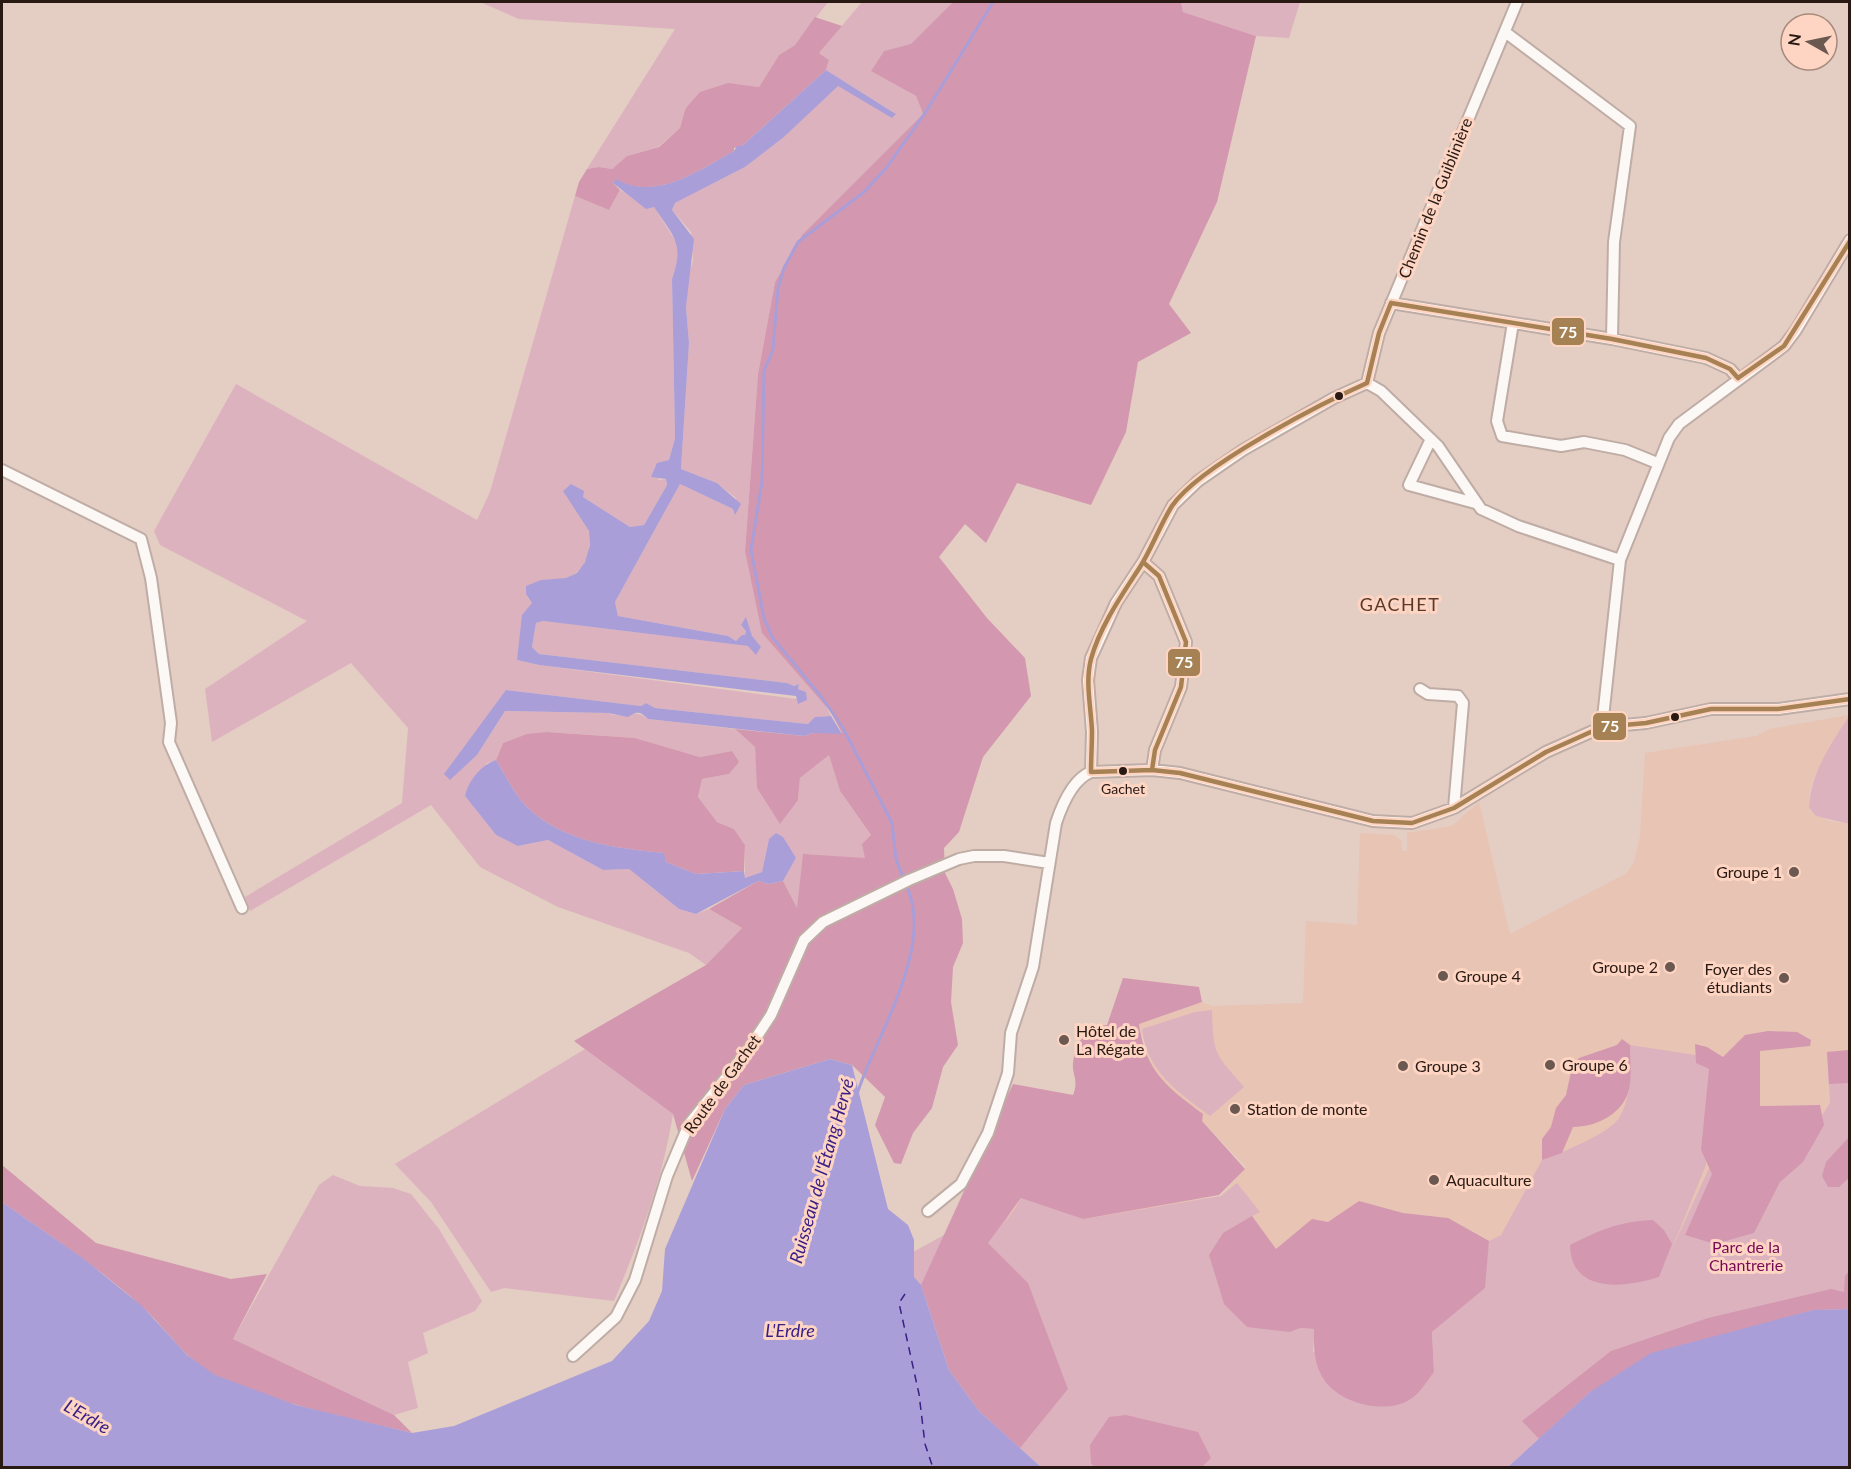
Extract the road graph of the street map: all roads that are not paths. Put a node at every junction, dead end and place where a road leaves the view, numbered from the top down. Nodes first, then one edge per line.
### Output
1 (1517, 2) edge
2 (1505, 32) junction
3 (1850, 240) edge
4 (1391, 303) junction
5 (1513, 323) junction
6 (1612, 339) junction
7 (1738, 378) junction
8 (1367, 382) junction
9 (1431, 439) junction
10 (1658, 462) junction
11 (2, 470) edge
12 (1475, 503) junction
13 (1620, 560) junction
14 (1143, 562) junction
15 (1420, 689) dead end
16 (1850, 699) edge
17 (1602, 727) junction
18 (1152, 770) junction
19 (1091, 772) junction
20 (1454, 808) junction
21 (1049, 863) junction
22 (242, 908) dead end
23 (928, 1211) dead end
24 (573, 1356) dead end

1 - 2 street, Chemin de la Guiblinière
2 - 4 street, Chemin de la Guiblinière
2 - 6 street
3 - 7 street
4 - 5 street
4 - 8 street, Chemin de la Guiblinière
5 - 6 street
5 - 10 street
6 - 7 street
7 - 10 street
8 - 9 street
8 - 14 street
9 - 12 street
9 - 12 street
10 - 13 street
11 - 22 street
12 - 13 street
13 - 17 street
14 - 18 street
14 - 19 street
15 - 20 street
16 - 17 street
17 - 20 street
18 - 19 street
18 - 20 street
19 - 21 street
21 - 23 street
21 - 24 street, Route de Gachet

